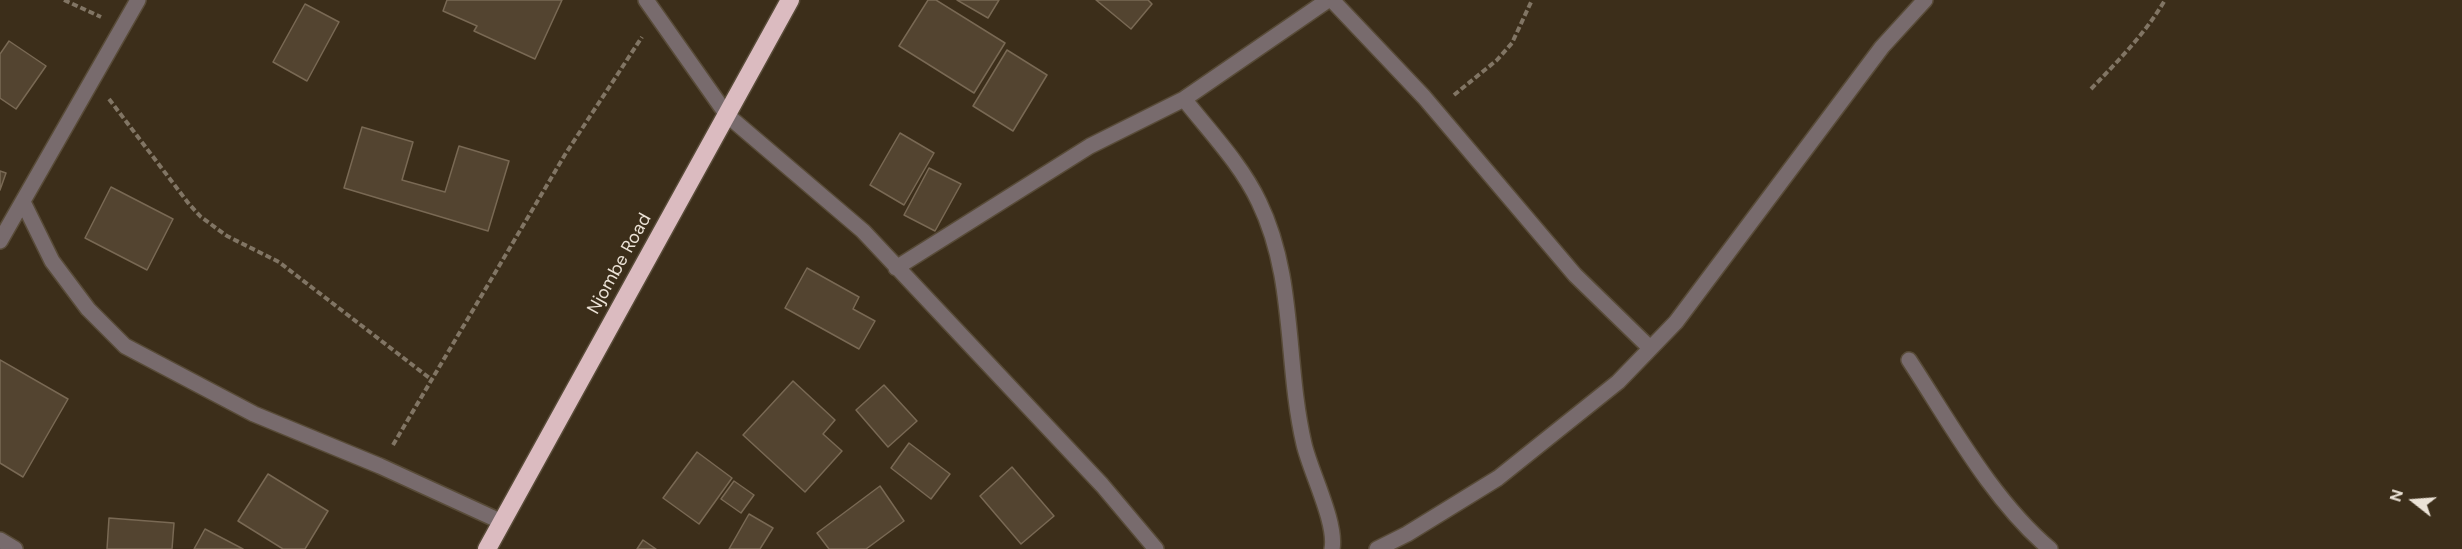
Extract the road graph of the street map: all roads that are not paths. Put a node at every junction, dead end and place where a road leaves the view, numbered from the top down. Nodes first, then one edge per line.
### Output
1 (138, 0) edge
2 (645, 0) edge
3 (790, 0) edge
4 (1330, 0) edge
5 (1925, 0) edge
6 (1184, 99) junction
7 (727, 115) junction
8 (23, 202) junction
9 (0, 241) edge
10 (896, 268) junction
11 (1650, 348) junction
12 (1909, 360) dead end
13 (502, 522) junction
14 (0, 540) edge
15 (15, 549) edge
16 (487, 549) edge
17 (1156, 549) edge
18 (1332, 549) edge
19 (1377, 549) edge
20 (2050, 549) edge

1 - 8 street
2 - 7 street
3 - 7 highway, Njombe Road
4 - 6 street
4 - 11 street
5 - 11 street
6 - 10 street
6 - 18 street
7 - 10 street
7 - 13 highway, Njombe Road
8 - 9 street
8 - 13 street
10 - 17 street
11 - 19 street
12 - 20 street
13 - 16 highway, Njombe Road
14 - 15 street

